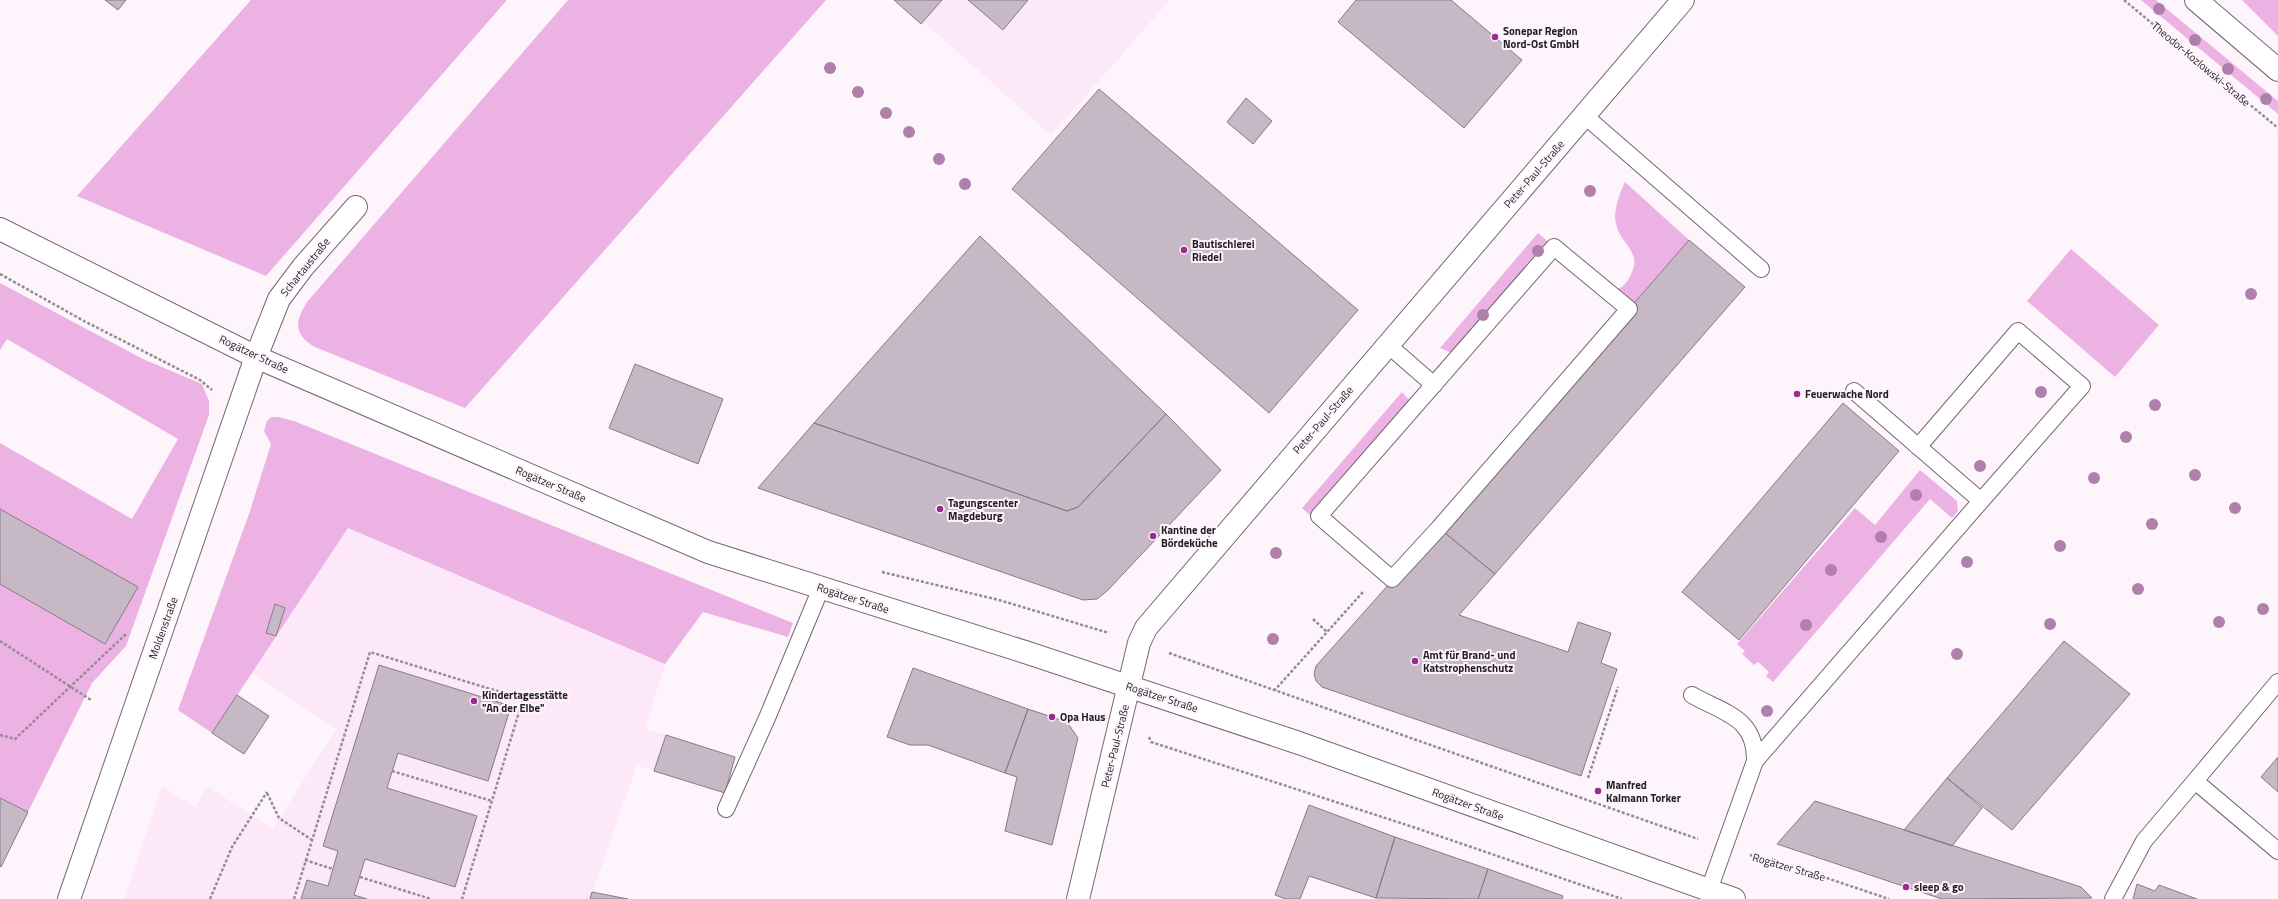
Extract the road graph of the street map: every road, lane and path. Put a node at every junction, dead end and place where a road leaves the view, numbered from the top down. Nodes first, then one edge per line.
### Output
1 (1683, 0) edge
2 (2124, 0) edge
3 (2196, 0) edge
4 (2278, 70) edge
5 (1584, 116) junction
6 (2278, 128) edge
7 (356, 207) dead end
8 (0, 229) edge
9 (1761, 269) dead end
10 (0, 274) edge
11 (1388, 345) junction
12 (256, 357) junction
13 (1434, 385) junction
14 (1854, 391) dead end
15 (215, 392) dead end
16 (1918, 447) junction
17 (1981, 502) junction
18 (1366, 587) dead end
19 (821, 588) junction
20 (1313, 619) dead end
21 (1327, 632) junction
22 (0, 641) edge
23 (1191, 660) dead end
24 (2278, 682) edge
25 (70, 686) junction
26 (1130, 686) junction
27 (1618, 687) dead end
28 (1274, 691) junction
29 (1692, 695) dead end
30 (92, 700) dead end
31 (0, 735) edge
32 (1151, 742) dead end
33 (1755, 761) junction
34 (392, 771) dead end
35 (1588, 778) dead end
36 (2195, 781) junction
37 (492, 801) junction
38 (726, 809) dead end
39 (312, 840) junction
40 (1723, 848) junction
41 (2278, 852) edge
42 (305, 860) junction
43 (333, 869) dead end
44 (360, 877) dead end
45 (1709, 890) junction
46 (69, 899) edge
47 (210, 899) edge
48 (294, 899) edge
49 (431, 899) edge
50 (462, 899) edge
51 (1078, 899) edge
52 (1622, 899) edge
53 (1734, 899) edge
54 (1889, 899) edge
55 (2113, 899) edge

1 - 5 street, Peter-Paul-Straße
2 - 6 path, Theodor-Kozlowski-Straße
3 - 4 street
5 - 9 lane
5 - 11 street, Peter-Paul-Straße
7 - 12 street, Schartaustraße
8 - 12 street, Rogätzer Straße
10 - 15 path
11 - 13 lane
11 - 26 street, Peter-Paul-Straße
12 - 19 street, Rogätzer Straße
12 - 46 street, Moldenstraße
13 - 13 lane
14 - 16 lane
16 - 17 lane
16 - 17 lane
17 - 33 lane
18 - 21 path
19 - 26 street, Rogätzer Straße
19 - 38 lane
20 - 21 path
21 - 28 path
22 - 25 path
23 - 28 path, Rogätzer Straße
24 - 36 lane
25 - 30 path
25 - 31 path
26 - 45 street, Rogätzer Straße
26 - 51 street, Peter-Paul-Straße
27 - 35 path
28 - 40 path, Rogätzer Straße
29 - 33 lane
32 - 52 path
33 - 40 lane
34 - 37 path
36 - 41 lane
36 - 55 lane
37 - 39 path
37 - 50 path
39 - 42 path
39 - 47 path
40 - 45 lane
40 - 54 path, Rogätzer Straße
42 - 43 path
42 - 48 path
44 - 49 path
45 - 53 street, Rogätzer Straße

